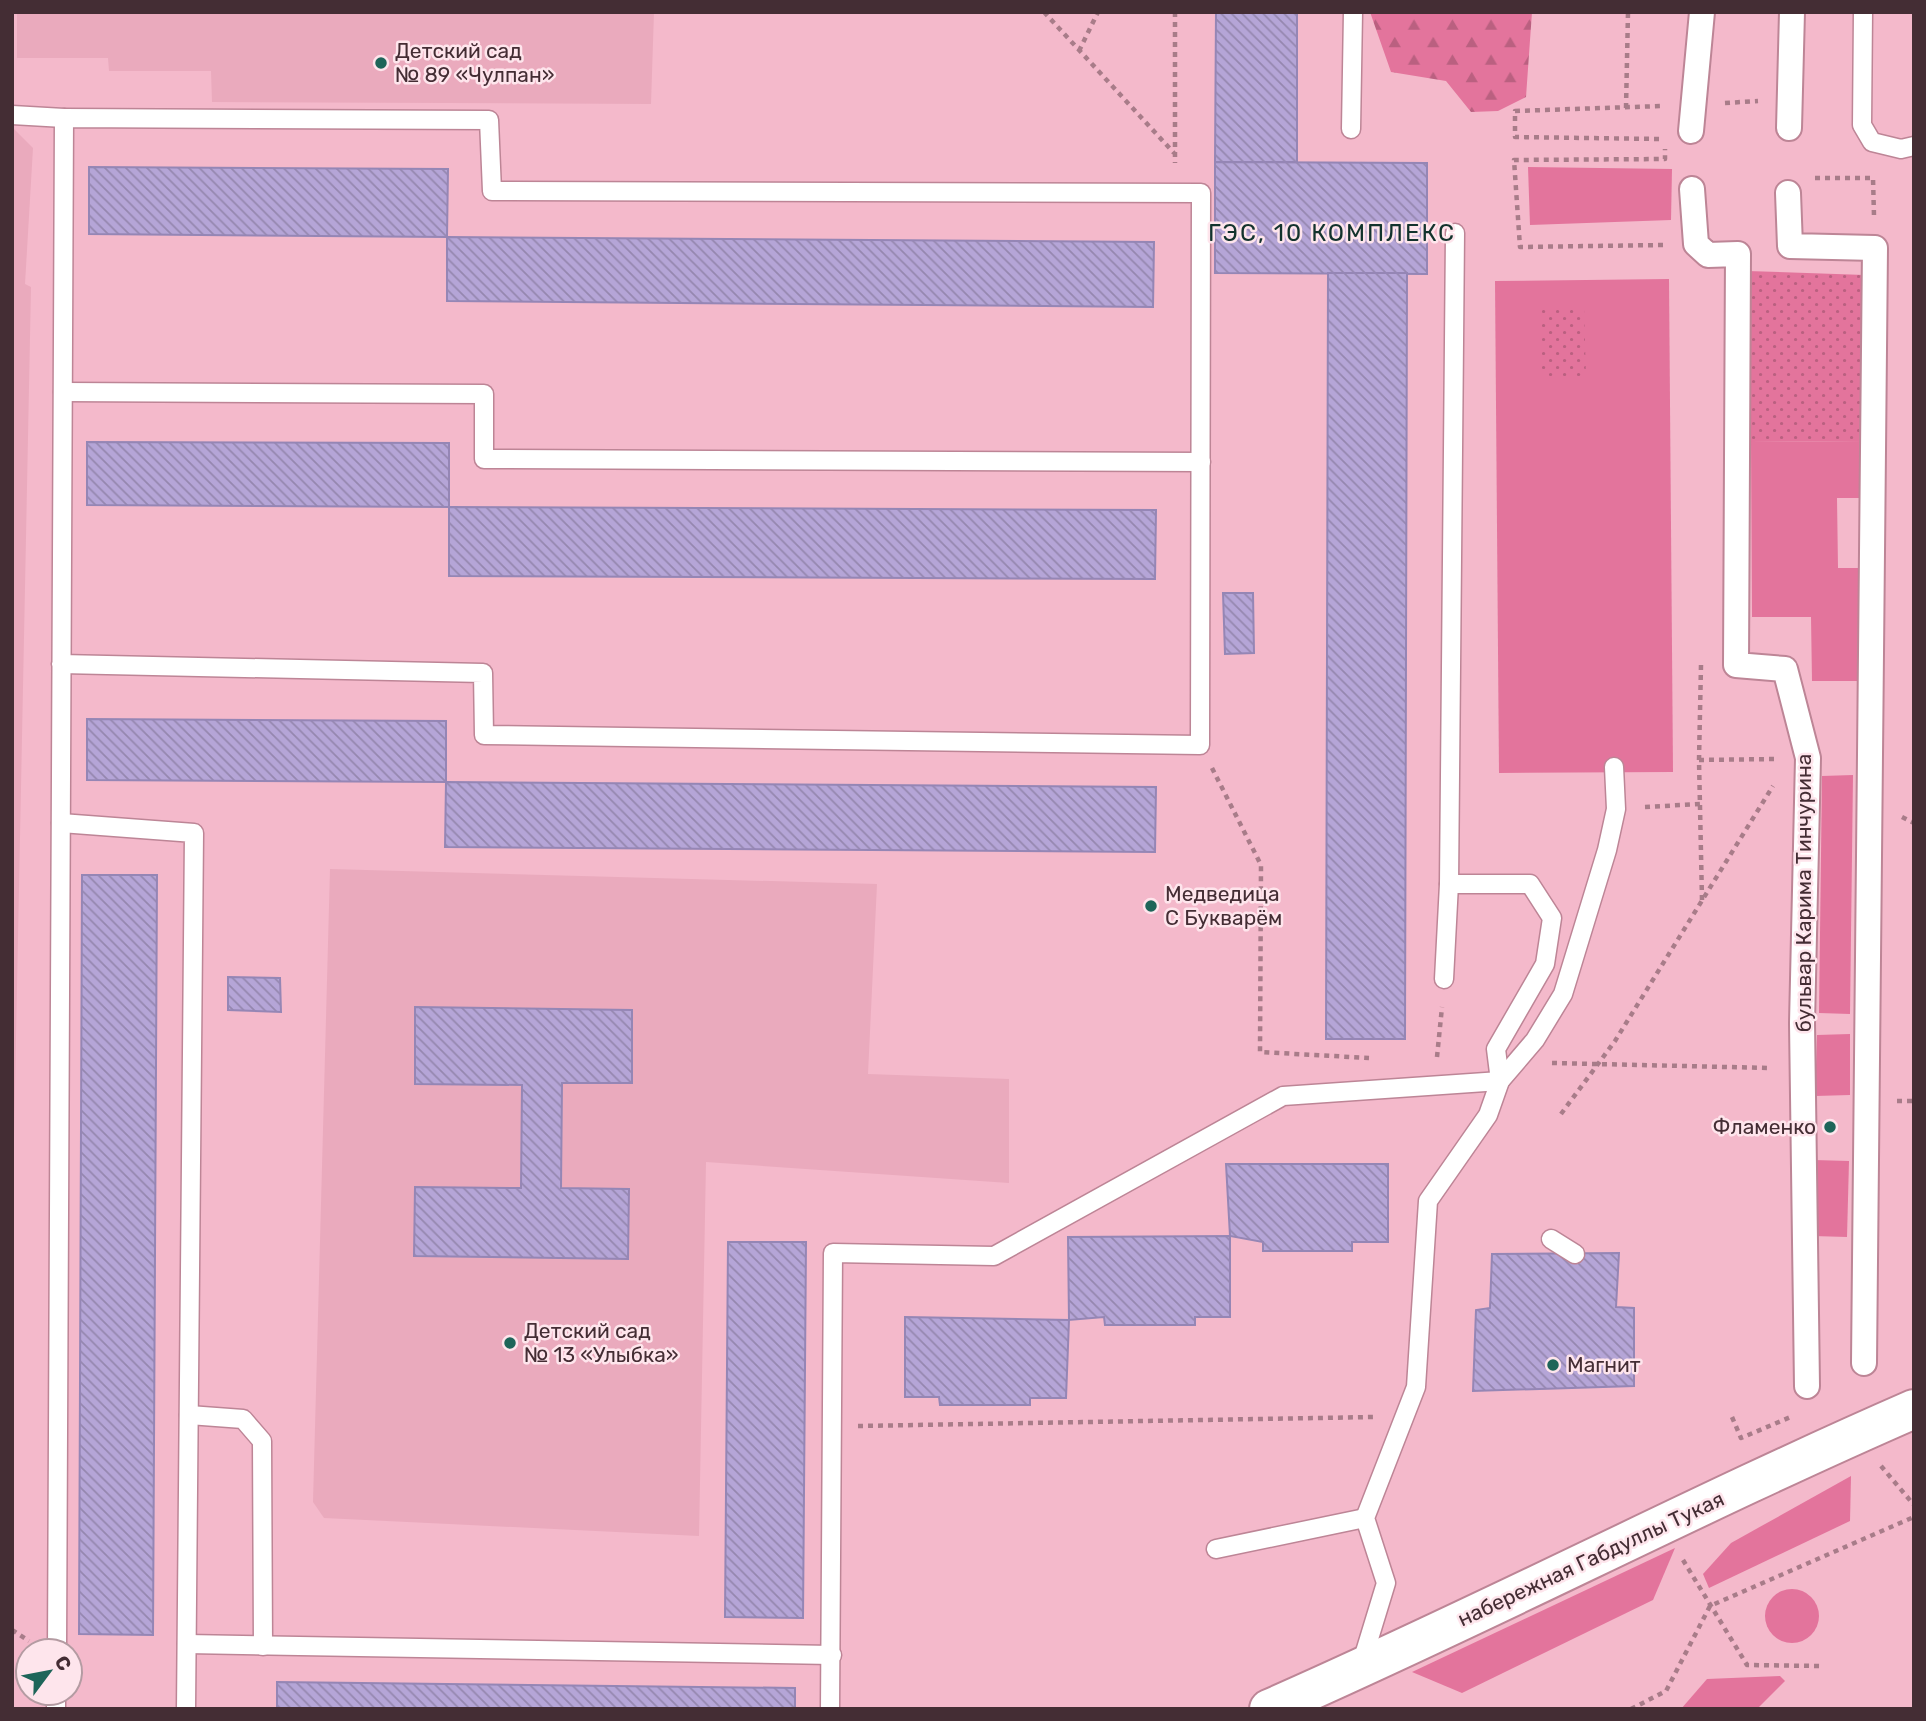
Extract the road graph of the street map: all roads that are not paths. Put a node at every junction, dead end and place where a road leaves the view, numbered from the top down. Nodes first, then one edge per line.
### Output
1 (1353, 12) edge
2 (1702, 12) edge
3 (1792, 12) edge
4 (1863, 12) edge
5 (12, 115) edge
6 (64, 118) junction
7 (1789, 128) dead end
8 (1351, 129) dead end
9 (1690, 131) dead end
10 (1914, 146) edge
11 (1797, 185) road end
12 (1692, 189) dead end
13 (1455, 233) dead end
14 (63, 392) junction
15 (1201, 462) junction
16 (61, 664) junction
17 (1615, 767) dead end
18 (61, 823) junction
19 (1449, 884) junction
20 (1444, 979) road end
21 (1500, 1081) junction
22 (1551, 1239) dead end
23 (1575, 1254) dead end
24 (1864, 1363) dead end
25 (1807, 1386) dead end
26 (1914, 1409) edge
27 (189, 1415) junction
28 (1365, 1518) junction
29 (1216, 1549) dead end
30 (57, 1637) edge
31 (187, 1644) junction
32 (263, 1646) junction
33 (832, 1655) junction
34 (1360, 1669) junction
35 (186, 1709) edge
36 (830, 1709) edge
37 (1269, 1709) edge

1 - 8 lane
2 - 9 street
3 - 7 street
4 - 10 lane
5 - 6 lane
6 - 14 lane
6 - 15 lane
11 - 24 street
12 - 25 street, бульвар Карима Тинчурина
13 - 19 lane
14 - 15 lane
14 - 16 lane
15 - 16 lane
16 - 18 lane
17 - 21 lane
18 - 27 lane
18 - 30 lane
19 - 20 lane
19 - 21 lane
21 - 28 lane
21 - 33 lane
22 - 23 lane
26 - 34 main road, набережная Габдуллы Тукая
27 - 31 lane
27 - 32 lane
28 - 29 lane
28 - 34 lane
31 - 32 lane
31 - 35 lane
32 - 33 lane
33 - 36 lane
34 - 37 main road, набережная Габдуллы Тукая

